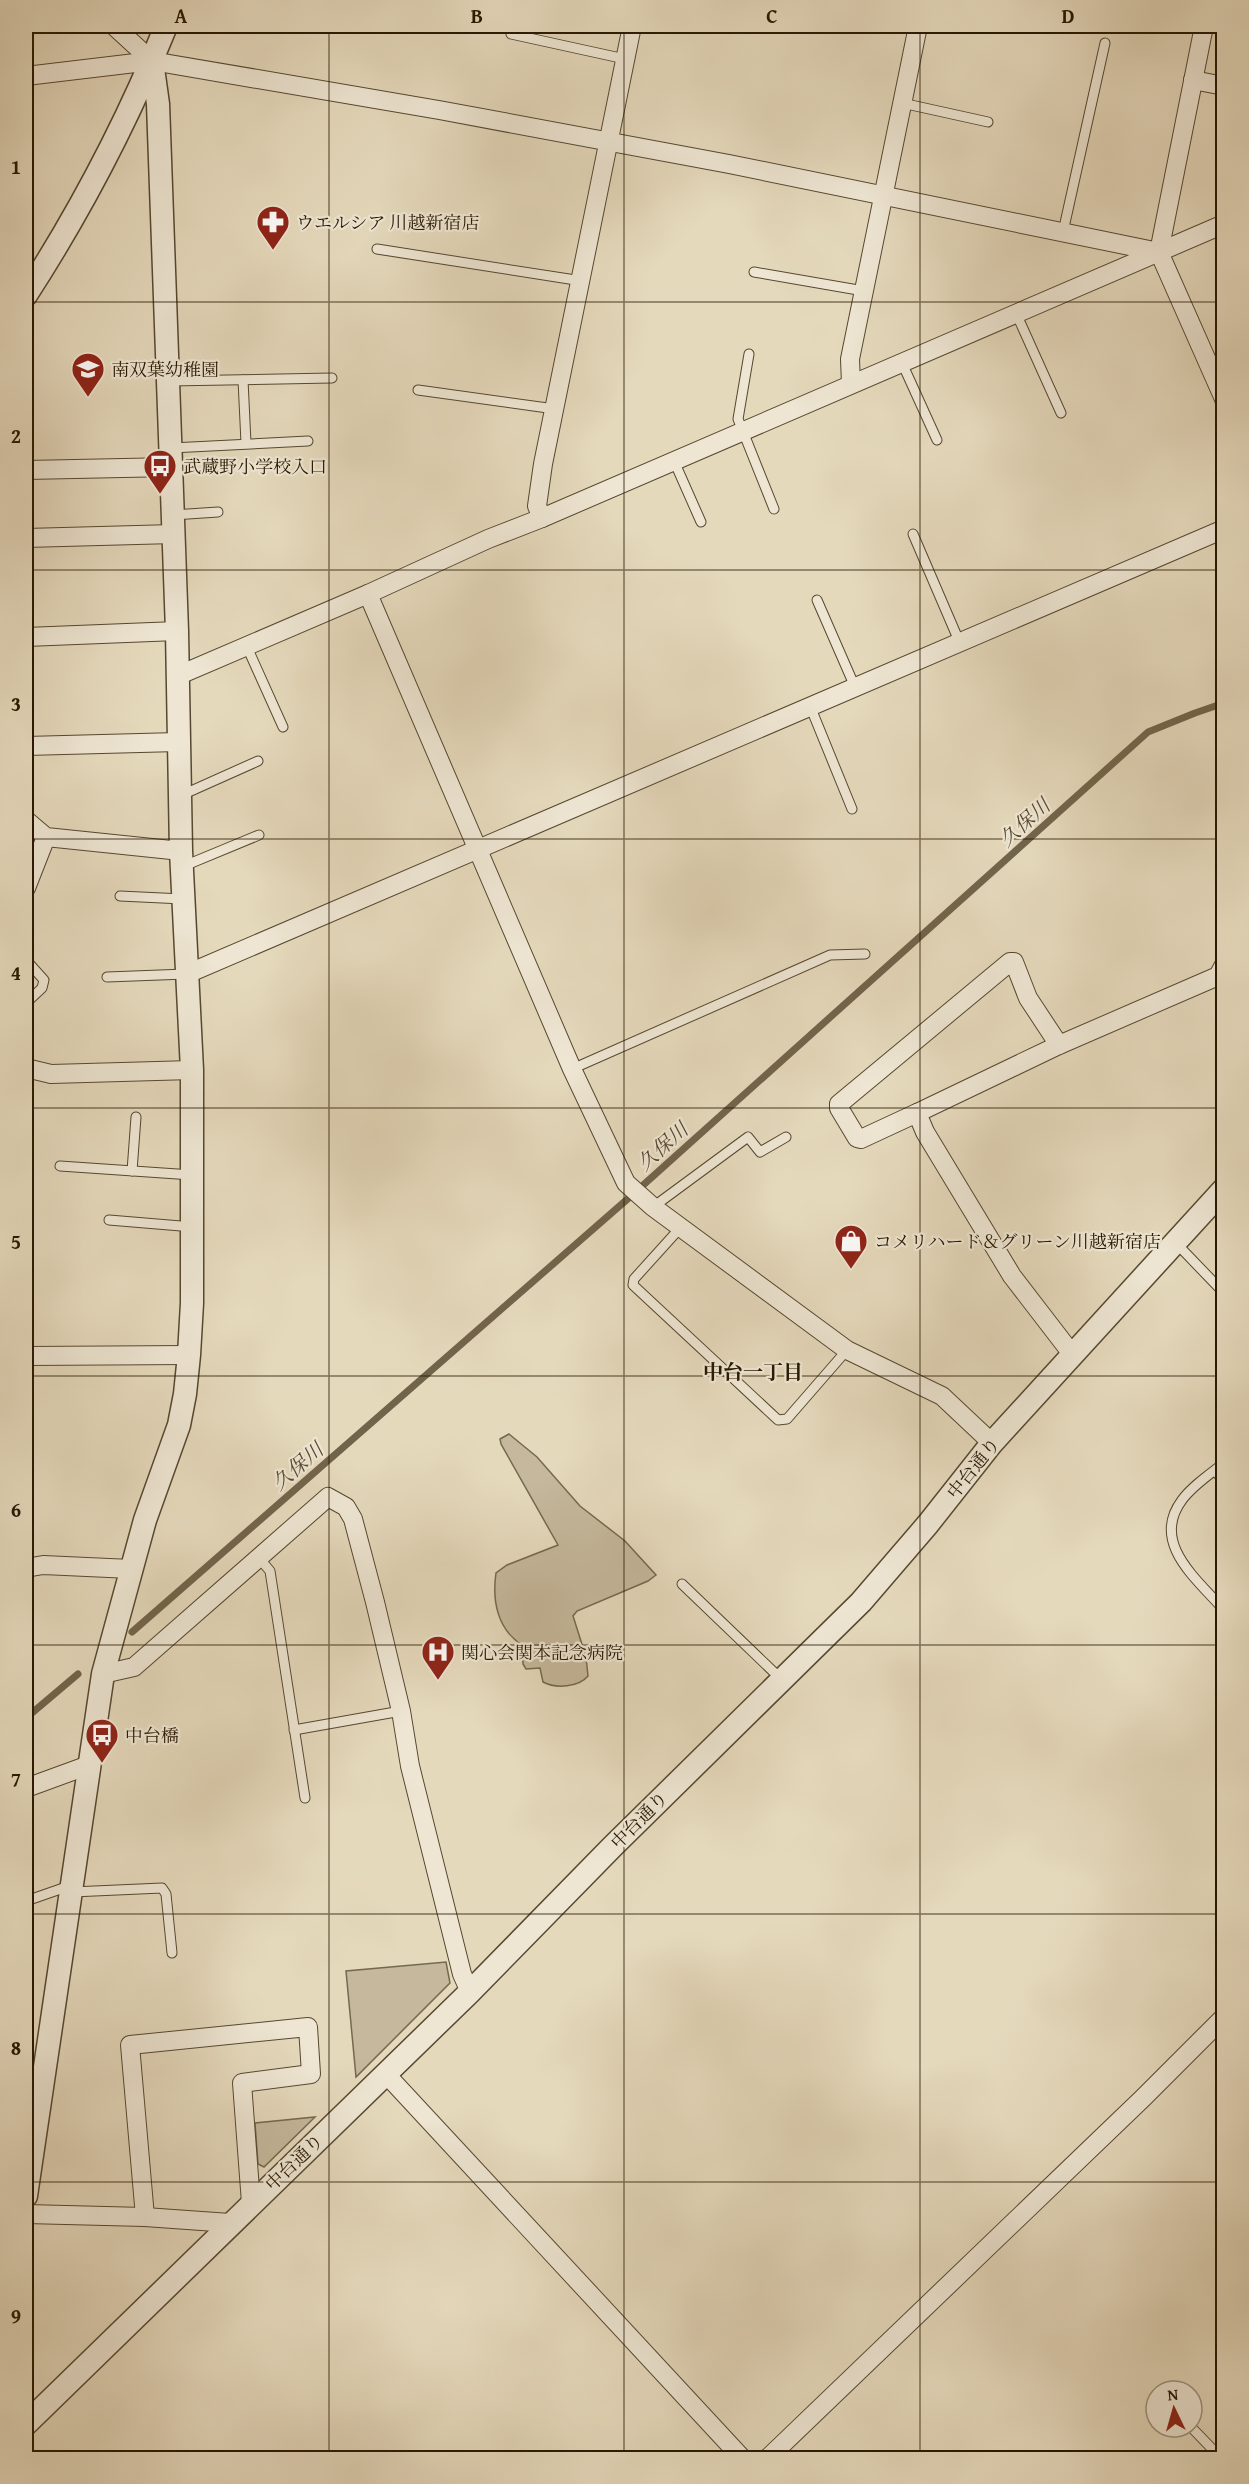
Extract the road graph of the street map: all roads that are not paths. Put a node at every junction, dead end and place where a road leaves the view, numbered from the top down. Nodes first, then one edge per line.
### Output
1 (114, 26) edge
2 (166, 26) edge
3 (632, 26) edge
4 (918, 26) edge
5 (1204, 26) edge
6 (511, 34) dead end
7 (1105, 43) dead end
8 (625, 59) junction
9 (152, 62) junction
10 (26, 76) edge
11 (1193, 80) junction
12 (1224, 86) edge
13 (902, 103) junction
14 (988, 122) dead end
15 (609, 143) junction
16 (884, 196) junction
17 (1224, 224) edge
18 (1064, 232) junction
19 (377, 249) dead end
20 (1159, 252) junction
21 (754, 272) dead end
22 (582, 280) junction
23 (864, 291) junction
24 (26, 295) edge
25 (1016, 313) junction
26 (749, 354) dead end
27 (902, 363) junction
28 (332, 378) dead end
29 (243, 380) junction
30 (169, 381) junction
31 (851, 384) junction
32 (418, 390) dead end
33 (1224, 399) edge
34 (555, 409) junction
35 (1061, 413) dead end
36 (744, 432) junction
37 (937, 440) dead end
38 (308, 441) dead end
39 (246, 443) junction
40 (171, 457) junction
41 (674, 461) junction
42 (26, 470) edge
43 (774, 509) dead end
44 (219, 512) dead end
45 (542, 518) junction
46 (701, 522) dead end
47 (173, 524) junction
48 (1224, 529) edge
49 (913, 534) dead end
50 (26, 538) edge
51 (368, 594) junction
52 (817, 600) dead end
53 (177, 631) junction
54 (26, 637) edge
55 (959, 641) junction
56 (247, 647) junction
57 (177, 676) junction
58 (855, 687) junction
59 (810, 706) junction
60 (283, 727) dead end
61 (178, 742) junction
62 (26, 746) edge
63 (258, 761) dead end
64 (180, 796) junction
65 (852, 809) dead end
66 (26, 820) edge
67 (259, 835) dead end
68 (46, 837) junction
69 (479, 850) junction
70 (182, 859) junction
71 (26, 888) edge
72 (120, 896) dead end
73 (184, 899) junction
74 (865, 954) dead end
75 (26, 960) edge
76 (1224, 965) edge
77 (187, 974) junction
78 (107, 977) dead end
79 (26, 1003) edge
80 (1059, 1045) junction
81 (26, 1068) edge
82 (572, 1069) junction
83 (192, 1070) junction
84 (917, 1113) junction
85 (136, 1117) dead end
86 (786, 1137) dead end
87 (60, 1166) dead end
88 (132, 1171) junction
89 (193, 1176) junction
90 (1224, 1189) edge
91 (648, 1202) junction
92 (109, 1220) dead end
93 (193, 1227) junction
94 (681, 1227) junction
95 (1175, 1242) junction
96 (1224, 1293) edge
97 (847, 1350) junction
98 (1072, 1354) junction
99 (189, 1355) junction
100 (26, 1356) edge
101 (993, 1443) junction
102 (1224, 1463) edge
103 (1215, 1471) junction
104 (1224, 1480) edge
105 (259, 1558) junction
106 (26, 1568) edge
107 (131, 1569) junction
108 (682, 1584) dead end
109 (1224, 1610) edge
110 (103, 1674) junction
111 (782, 1680) junction
112 (401, 1711) junction
113 (294, 1730) junction
114 (89, 1765) junction
115 (26, 1788) edge
116 (305, 1798) dead end
117 (72, 1889) junction
118 (26, 1901) edge
119 (172, 1953) dead end
120 (471, 1992) junction
121 (1224, 2017) edge
122 (385, 2073) junction
123 (28, 2153) edge
124 (26, 2196) edge
125 (250, 2203) junction
126 (26, 2214) edge
127 (145, 2217) junction
128 (230, 2223) junction
129 (26, 2424) edge
130 (1203, 2439) edge
131 (742, 2458) edge
132 (768, 2458) edge
133 (1221, 2458) edge

1 - 9 street
2 - 9 street
3 - 8 street
4 - 13 street
5 - 11 street
6 - 8 lane
7 - 18 lane
8 - 15 street
9 - 10 street
9 - 15 street
9 - 24 street
9 - 30 street
11 - 12 street
11 - 20 street
13 - 14 lane
13 - 16 street
15 - 16 street
15 - 22 street
16 - 18 street
16 - 23 street
17 - 20 street
18 - 20 street
19 - 22 lane
20 - 25 street
20 - 33 street
21 - 23 lane
22 - 34 street
23 - 31 street
25 - 27 street
25 - 35 lane
26 - 36 lane
27 - 31 street
27 - 37 lane
28 - 29 lane
29 - 30 lane
29 - 39 lane
30 - 40 street
31 - 36 street
32 - 34 lane
34 - 45 street
36 - 41 street
36 - 43 lane
38 - 39 lane
39 - 40 lane
40 - 42 street
40 - 47 street
41 - 45 street
41 - 46 lane
44 - 47 lane
45 - 51 street
47 - 50 street
47 - 53 street
48 - 55 street
49 - 55 lane
51 - 56 street
51 - 69 street
52 - 58 lane
53 - 54 street
53 - 57 street
55 - 58 street
56 - 57 street
56 - 60 lane
57 - 61 street
58 - 59 street
59 - 65 lane
59 - 69 street
61 - 62 street
61 - 64 street
63 - 64 lane
64 - 70 street
66 - 68 street
67 - 70 lane
68 - 70 street
68 - 71 street
69 - 77 street
69 - 82 street
70 - 73 street
72 - 73 lane
73 - 77 street
74 - 82 lane
75 - 79 lane
76 - 80 street
77 - 78 lane
77 - 83 street
80 - 84 street
80 - 84 street
81 - 83 street
82 - 91 street
83 - 89 street
84 - 98 street
85 - 88 lane
86 - 91 lane
87 - 88 lane
88 - 89 lane
89 - 93 street
90 - 95 street, 中台通り
91 - 94 street
92 - 93 lane
93 - 99 street
94 - 97 street
94 - 97 lane
95 - 96 lane
95 - 98 street, 中台通り
97 - 101 street
98 - 101 street, 中台通り
99 - 100 street
99 - 107 street
101 - 111 street, 中台通り
102 - 103 lane
103 - 104 lane
103 - 109 lane
105 - 110 street
105 - 112 street
105 - 113 lane
106 - 107 street
107 - 110 street
108 - 111 lane
110 - 114 street
111 - 120 street, 中台通り
112 - 113 lane
112 - 120 street
113 - 116 lane
114 - 115 street
114 - 117 street
117 - 118 lane
117 - 119 lane
117 - 123 street
120 - 122 street, 中台通り
121 - 132 street
122 - 125 street, 中台通り
122 - 131 street
123 - 124 street
125 - 127 street
125 - 128 street, 中台通り
126 - 127 street
127 - 128 street
128 - 129 street, 中台通り
130 - 133 lane

